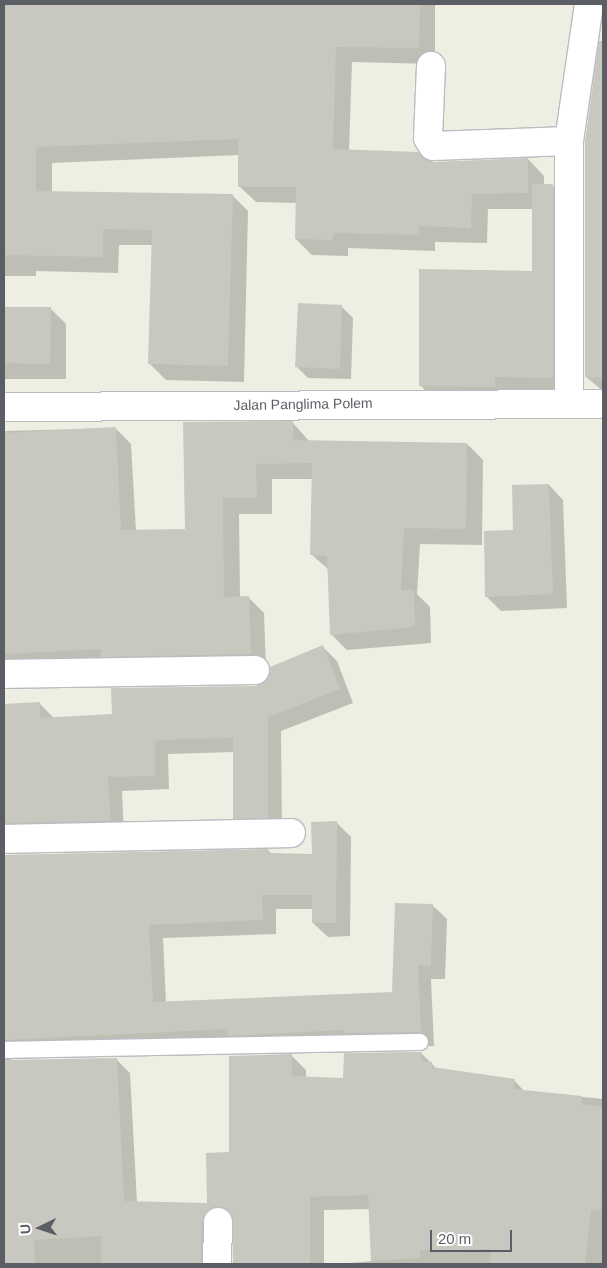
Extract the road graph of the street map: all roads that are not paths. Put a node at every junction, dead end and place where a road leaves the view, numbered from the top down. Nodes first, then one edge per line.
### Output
1 (590, 4) edge
2 (431, 66) dead end
3 (569, 141) junction
4 (569, 404) junction
5 (603, 404) edge
6 (4, 407) edge
7 (256, 670) dead end
8 (4, 674) edge
9 (291, 833) dead end
10 (4, 840) edge
11 (420, 1042) dead end
12 (4, 1050) edge
13 (218, 1222) dead end
14 (217, 1264) edge

1 - 3 street
2 - 3 street
3 - 4 street
4 - 5 street, Jalan Panglima Polem
4 - 6 street, Jalan Panglima Polem
7 - 8 street
9 - 10 street
11 - 12 lane
13 - 14 street

